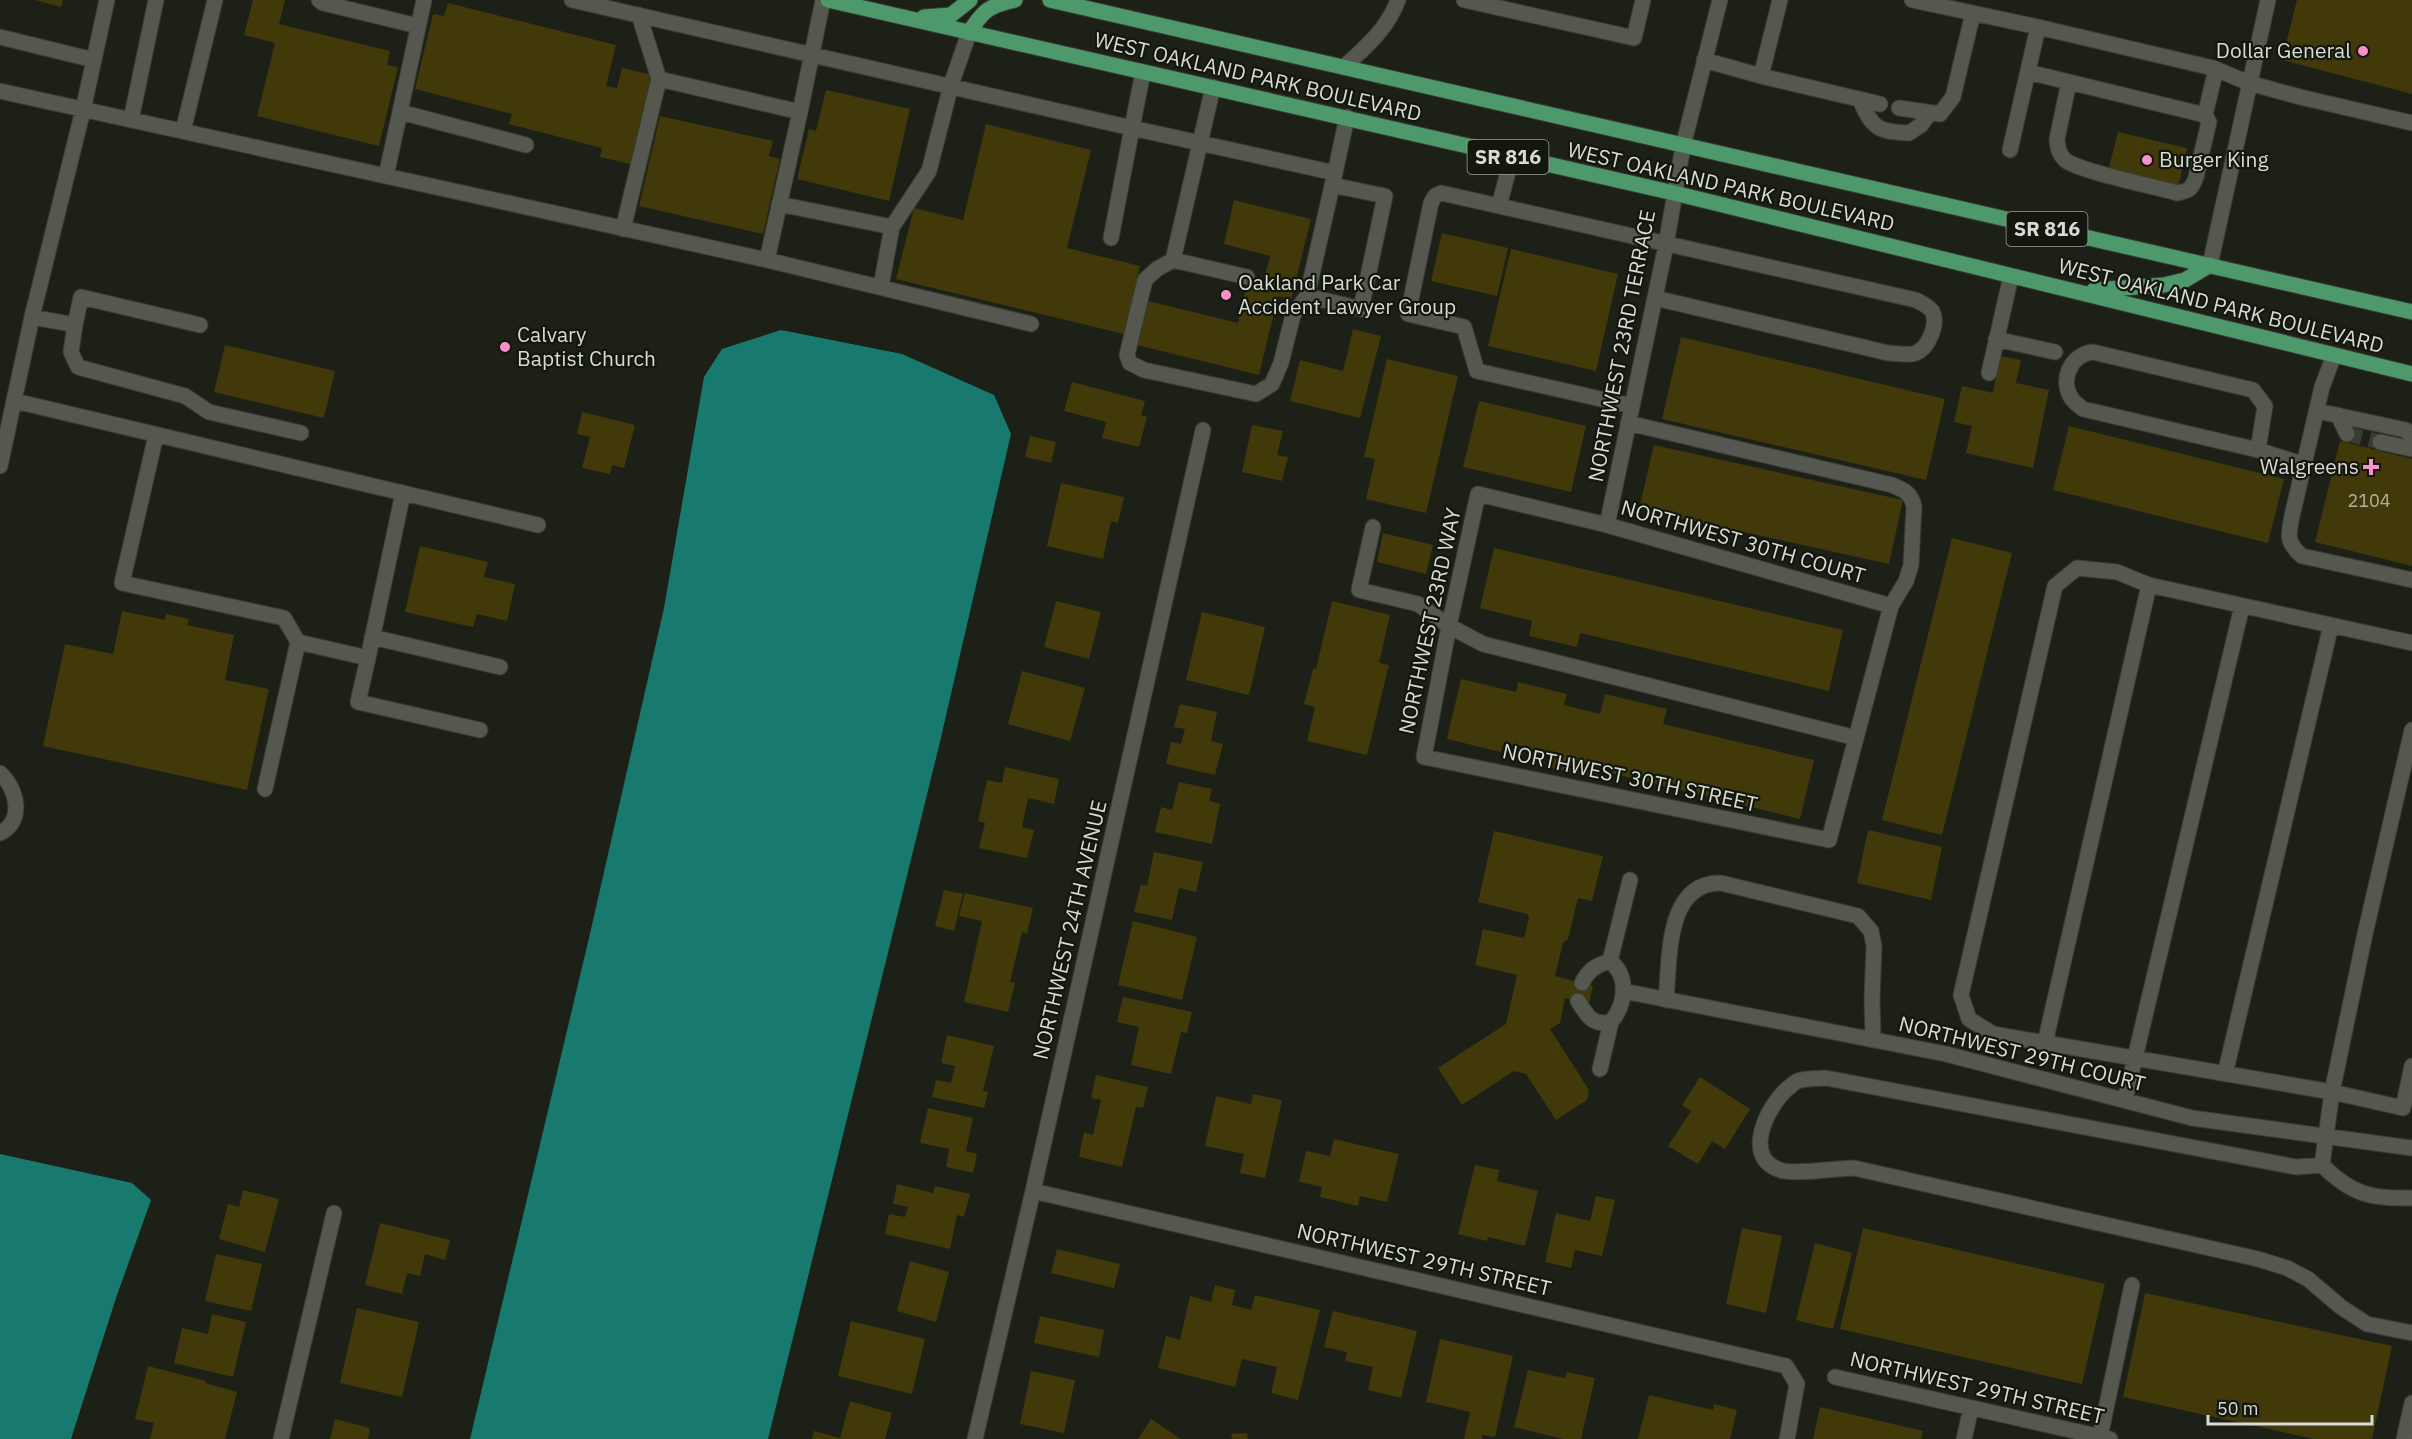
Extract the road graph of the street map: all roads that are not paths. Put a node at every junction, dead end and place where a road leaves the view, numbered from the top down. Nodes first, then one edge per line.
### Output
1 (107, 0) edge
2 (156, 0) edge
3 (215, 0) edge
4 (319, 0) edge
5 (424, 0) edge
6 (572, 0) edge
7 (823, 0) edge
8 (828, 0) edge
9 (970, 0) edge
10 (1016, 0) edge
11 (1050, 0) edge
12 (1398, 0) edge
13 (1464, 0) edge
14 (1643, 0) edge
15 (1720, 0) edge
16 (1780, 0) edge
17 (1912, 0) edge
18 (2268, 0) edge
19 (624, 6) edge
20 (1973, 13) junction
21 (639, 15) junction
22 (909, 18) junction
23 (418, 26) junction
24 (2038, 27) junction
25 (969, 33) junction
26 (0, 37) edge
27 (812, 54) junction
28 (94, 60) junction
29 (1704, 60) junction
30 (1344, 67) junction
31 (2216, 69) junction
32 (1143, 72) junction
33 (2028, 72) junction
34 (1761, 76) junction
35 (659, 79) junction
36 (2069, 82) junction
37 (2249, 83) junction
38 (951, 85) junction
39 (1213, 87) junction
40 (0, 91) edge
41 (1860, 100) junction
42 (1880, 104) dead end
43 (1899, 108) dead end
44 (83, 110) junction
45 (400, 112) junction
46 (800, 112) junction
47 (1929, 114) junction
48 (2205, 115) junction
49 (1347, 117) junction
50 (131, 120) junction
51 (2412, 123) edge
52 (1132, 128) junction
53 (183, 131) junction
54 (1201, 143) junction
55 (526, 145) dead end
56 (1683, 146) junction
57 (2010, 150) dead end
58 (1512, 157) junction
59 (386, 176) junction
60 (1334, 179) junction
61 (1674, 193) junction
62 (779, 204) junction
63 (1499, 206) junction
64 (892, 227) junction
65 (623, 229) junction
66 (1111, 238) dead end
67 (1666, 244) junction
68 (767, 260) junction
69 (1173, 260) junction
70 (2210, 265) junction
71 (2011, 276) junction
72 (1247, 277) dead end
73 (881, 286) junction
74 (2082, 291) junction
75 (1307, 296) junction
76 (1654, 298) junction
77 (2412, 312) edge
78 (32, 317) junction
79 (1031, 324) dead end
80 (75, 325) junction
81 (200, 325) dead end
82 (1996, 339) junction
83 (2055, 352) dead end
84 (2334, 355) junction
85 (1989, 373) dead end
86 (2412, 374) edge
87 (15, 401) junction
88 (1632, 406) junction
89 (2317, 411) junction
90 (2338, 415) junction
91 (1628, 423) junction
92 (1203, 430) dead end
93 (301, 433) dead end
94 (2347, 434) dead end
95 (156, 435) junction
96 (2412, 438) edge
97 (2380, 442) tunnel mouth
98 (2412, 449) edge
99 (2258, 450) junction
100 (2306, 465) junction
101 (0, 466) edge
102 (403, 493) junction
103 (1478, 494) joint
104 (538, 525) dead end
105 (1606, 525) junction
106 (1373, 527) dead end
107 (2412, 580) edge
108 (2149, 585) junction
109 (1891, 606) junction
110 (2242, 606) junction
111 (2331, 625) junction
112 (1449, 626) junction
113 (372, 637) junction
114 (298, 642) junction
115 (2412, 643) edge
116 (368, 658) junction
117 (500, 667) dead end
118 (480, 730) dead end
119 (2412, 730) edge
120 (1856, 738) junction
121 (1424, 757) joint
122 (0, 772) edge
123 (265, 789) dead end
124 (0, 834) edge
125 (1630, 880) dead end
126 (1610, 961) junction
127 (1582, 983) dead end
128 (1623, 991) junction
129 (1666, 1000) junction
130 (1578, 1001) dead end
131 (1611, 1022) junction
132 (1873, 1040) junction
133 (2044, 1043) junction
134 (2134, 1058) junction
135 (2412, 1066) edge
136 (1600, 1069) dead end
137 (2225, 1074) junction
138 (2332, 1092) junction
139 (2125, 1100) junction
140 (2408, 1109) edge
141 (2324, 1136) junction
142 (2412, 1148) edge
143 (2322, 1166) junction
144 (1033, 1191) junction
145 (2412, 1198) edge
146 (334, 1213) dead end
147 (2132, 1285) dead end
148 (2412, 1333) edge
149 (1835, 1377) dead end
150 (2412, 1404) edge
151 (1971, 1408) junction
152 (2105, 1438) edge
153 (281, 1439) edge
154 (975, 1439) edge
155 (1787, 1439) edge
156 (1964, 1439) edge
157 (2404, 1439) edge

1 - 28 street
2 - 50 street
3 - 53 street
4 - 23 street
5 - 23 street
6 - 19 street
7 - 27 street
8 - 22 main road, WEST OAKLAND PARK BOULEVARD / SR 816
9 - 22 main road
10 - 25 main road
11 - 30 main road, WEST OAKLAND PARK BOULEVARD / SR 816
12 - 30 street
13 - 14 street
15 - 29 street, NORTHWEST 23RD TERRACE
16 - 34 street
17 - 20 street
18 - 37 street
19 - 21 street
20 - 24 street
20 - 47 street
21 - 27 street
21 - 35 street
22 - 25 main road, WEST OAKLAND PARK BOULEVARD / SR 816
23 - 45 street
24 - 31 street
24 - 33 street
25 - 32 main road, WEST OAKLAND PARK BOULEVARD / SR 816
25 - 38 street
26 - 28 street
27 - 38 street
27 - 46 street
28 - 44 street
29 - 34 street
29 - 56 street, NORTHWEST 23RD TERRACE
30 - 56 main road, WEST OAKLAND PARK BOULEVARD / SR 816
31 - 37 street
31 - 48 street
32 - 39 main road, WEST OAKLAND PARK BOULEVARD / SR 816
32 - 52 street
33 - 36 street
33 - 57 street
34 - 41 street
35 - 46 street
35 - 65 street
36 - 48 street
36 - 48 street
37 - 51 street
37 - 70 street
38 - 52 street
38 - 64 street
39 - 49 main road, WEST OAKLAND PARK BOULEVARD / SR 816
39 - 54 street
40 - 44 street
41 - 42 street
41 - 47 street
43 - 47 street
44 - 50 street
44 - 78 street
45 - 55 street
45 - 59 street
46 - 62 street
49 - 58 main road, WEST OAKLAND PARK BOULEVARD / SR 816
49 - 60 street
50 - 53 street
52 - 54 street
52 - 66 street
53 - 59 street
54 - 60 street
54 - 69 street
56 - 61 street, NORTHWEST 23RD TERRACE
56 - 70 main road, WEST OAKLAND PARK BOULEVARD / SR 816
58 - 61 main road, WEST OAKLAND PARK BOULEVARD / SR 816
58 - 63 street
59 - 65 street
60 - 75 street
60 - 75 street
61 - 67 street, NORTHWEST 23RD TERRACE
61 - 71 main road, WEST OAKLAND PARK BOULEVARD / SR 816
62 - 64 street
62 - 68 street
63 - 67 street
63 - 88 street
64 - 73 street
65 - 68 street
67 - 76 street, NORTHWEST 23RD TERRACE
67 - 76 street
68 - 73 street
69 - 72 street
69 - 75 street
70 - 74 main road
70 - 77 main road, WEST OAKLAND PARK BOULEVARD / SR 816
71 - 74 main road, WEST OAKLAND PARK BOULEVARD / SR 816
71 - 82 street
73 - 79 street
74 - 84 main road, WEST OAKLAND PARK BOULEVARD / SR 816
76 - 88 street, NORTHWEST 23RD TERRACE
78 - 80 street
78 - 87 street
80 - 81 street
80 - 93 street
82 - 83 street
82 - 85 street
84 - 86 main road, WEST OAKLAND PARK BOULEVARD / SR 816
84 - 89 street
87 - 95 street
87 - 101 street
88 - 91 street, NORTHWEST 23RD TERRACE
89 - 90 street
89 - 100 street
90 - 94 street
90 - 96 street
91 - 105 street, NORTHWEST 23RD TERRACE
91 - 109 street
92 - 144 street, NORTHWEST 24TH AVENUE
95 - 102 street
95 - 114 street
97 - 98 street
99 - 99 street
99 - 100 street
100 - 107 street
102 - 104 street
102 - 113 street
103 - 105 street, NORTHWEST 30TH COURT
103 - 112 street, NORTHWEST 23RD WAY
105 - 109 street, NORTHWEST 30TH COURT
106 - 112 street
108 - 110 street
108 - 133 street
108 - 133 street
109 - 120 street
110 - 111 street
110 - 134 street
111 - 115 street
111 - 137 street
112 - 120 street
112 - 121 street, NORTHWEST 23RD WAY
113 - 116 street
113 - 117 street
114 - 116 street
114 - 123 street
116 - 118 street
119 - 138 street
120 - 121 street, NORTHWEST 30TH STREET
122 - 124 street
125 - 126 street
126 - 127 street
126 - 128 street
128 - 129 street, NORTHWEST 29TH COURT
128 - 131 street
129 - 132 street, NORTHWEST 29TH COURT
129 - 132 street
130 - 131 street
131 - 136 street
132 - 139 street, NORTHWEST 29TH COURT
133 - 134 street
134 - 137 street
134 - 139 street
135 - 140 street
137 - 138 street
138 - 140 street
138 - 141 street
139 - 141 street, NORTHWEST 29TH COURT
141 - 142 street, NORTHWEST 29TH COURT
141 - 143 street
143 - 145 street
143 - 148 street
144 - 154 street, NORTHWEST 24TH AVENUE
144 - 155 street, NORTHWEST 29TH STREET
146 - 153 street
147 - 152 street
149 - 151 street, NORTHWEST 29TH STREET
150 - 157 street
151 - 152 street, NORTHWEST 29TH STREET
151 - 156 street

